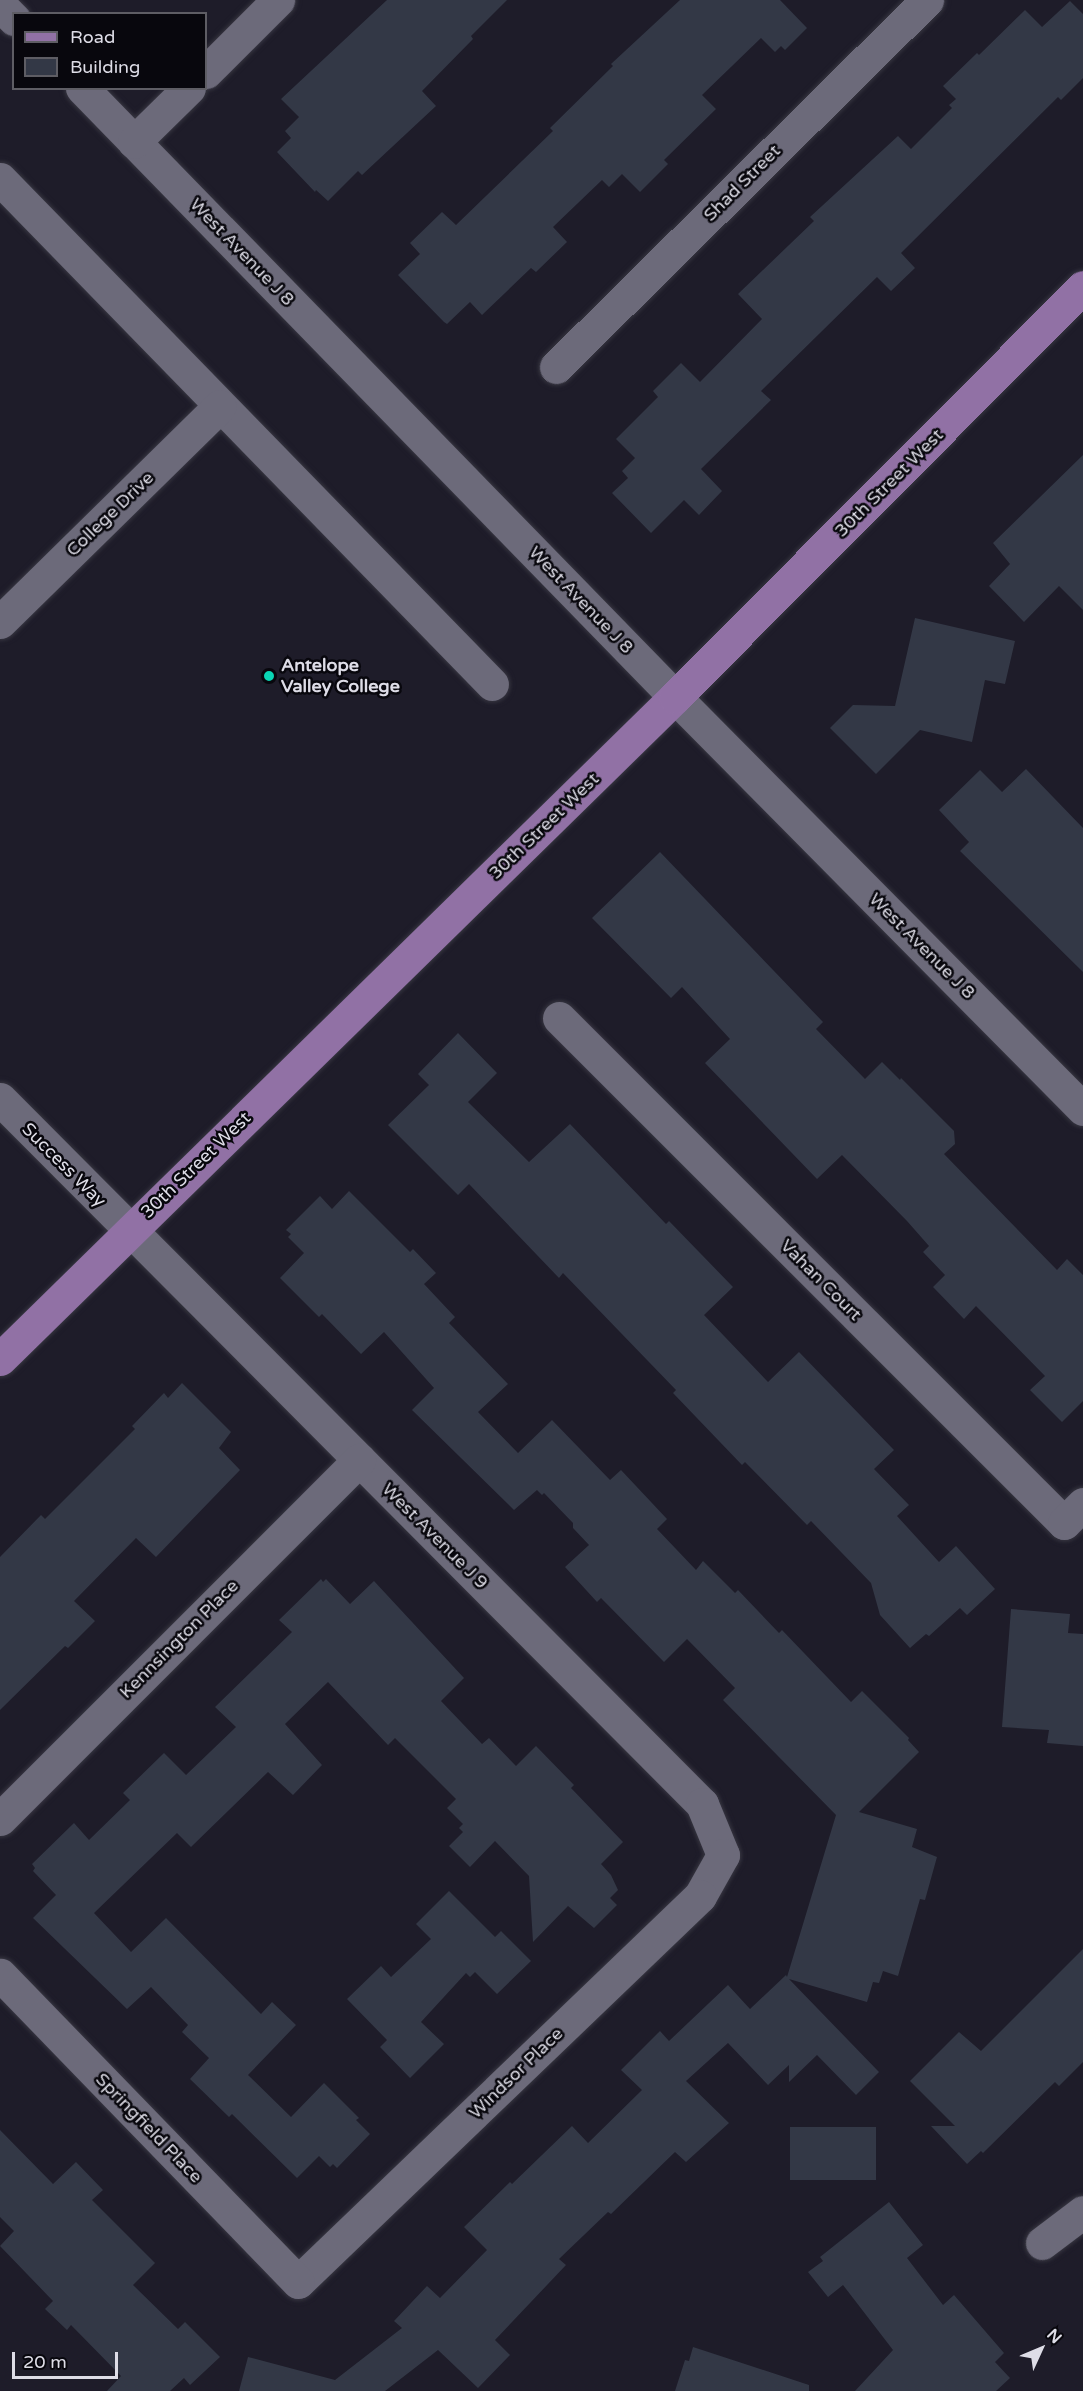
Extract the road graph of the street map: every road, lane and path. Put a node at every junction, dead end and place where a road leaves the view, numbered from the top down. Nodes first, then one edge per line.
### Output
1 (278, 0) edge
2 (927, 0) edge
3 (0, 5) edge
4 (12, 17) edge
5 (207, 71) edge
6 (84, 90) edge
7 (187, 90) edge
8 (134, 142) junction
9 (0, 179) edge
10 (1083, 287) edge
11 (556, 367) dead end
12 (220, 406) junction
13 (0, 622) edge
14 (492, 684) dead end
15 (675, 698) junction
16 (559, 1018) dead end
17 (0, 1099) edge
18 (1083, 1109) edge
19 (129, 1230) junction
20 (0, 1359) edge
21 (359, 1460) junction
22 (1083, 1504) edge
23 (0, 1819) edge
24 (723, 1855) joint
25 (0, 1975) edge
26 (1083, 2212) edge
27 (1042, 2243) dead end
28 (298, 2282) joint

1 - 5 street
2 - 11 street, Shad Street
3 - 4 street
6 - 8 street, West Avenue J 8
7 - 8 street
8 - 15 street, West Avenue J 8
9 - 12 street
10 - 15 main road, 30th Street West
12 - 13 street, College Drive
12 - 14 street
15 - 18 street, West Avenue J 8
15 - 19 main road, 30th Street West
16 - 22 street, Vahan Court
17 - 19 street, Success Way
19 - 20 main road, 30th Street West
19 - 21 street, West Avenue J 9
21 - 23 street, Kennsington Place
21 - 24 street, West Avenue J 9
24 - 28 street, Windsor Place
25 - 28 street, Springfield Place
26 - 27 street

